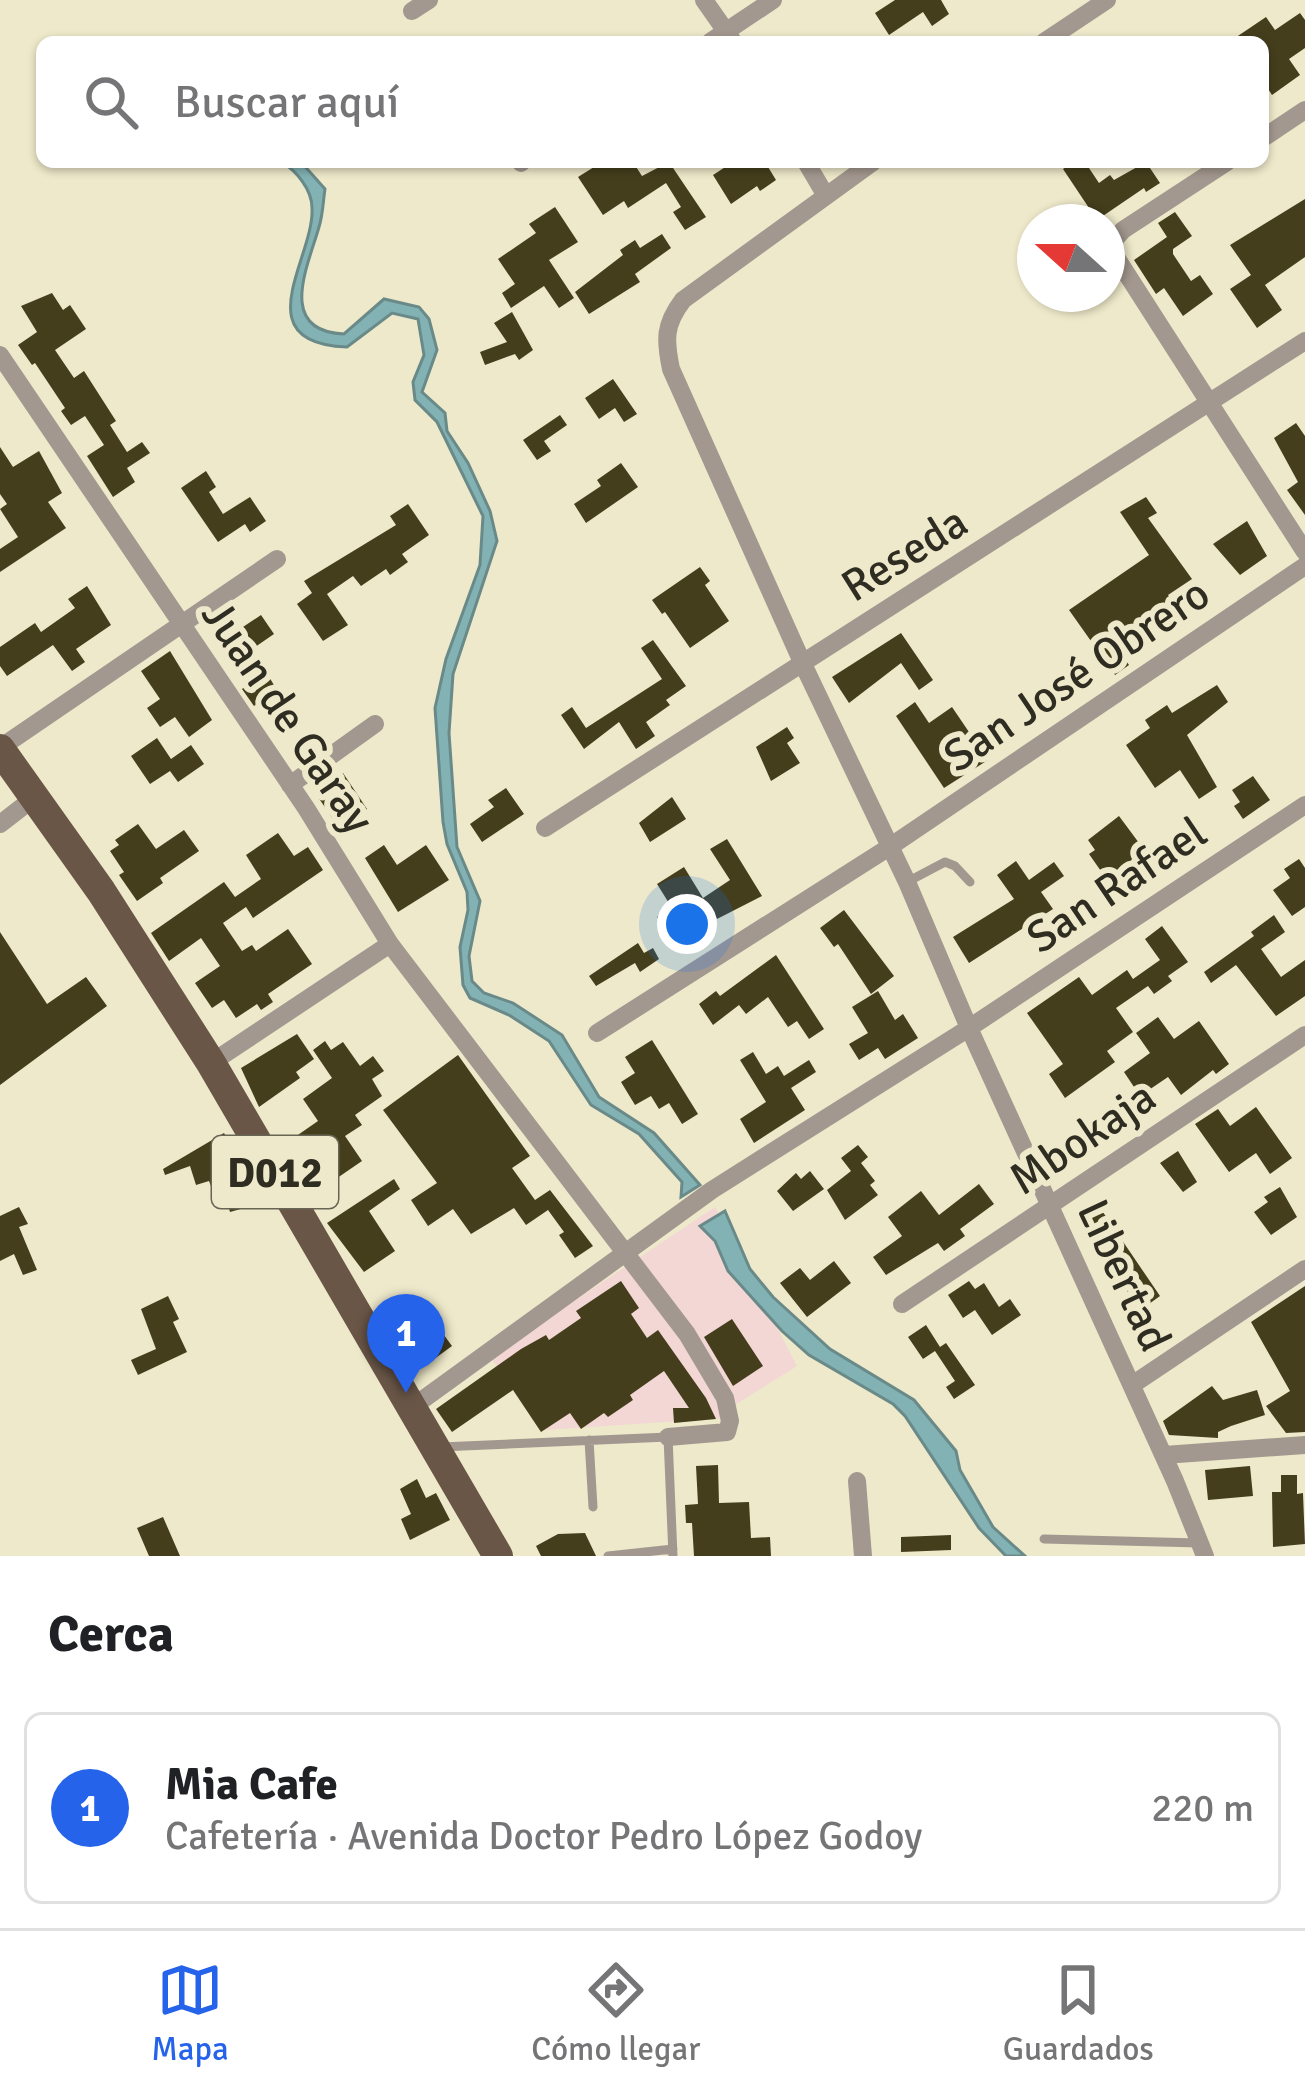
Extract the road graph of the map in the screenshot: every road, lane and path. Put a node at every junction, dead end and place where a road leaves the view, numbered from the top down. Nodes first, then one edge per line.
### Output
1 (704, 0) edge
2 (773, 0) edge
3 (1107, 0) edge
4 (723, 36) edge
5 (727, 36) edge
6 (1053, 36) edge
7 (1305, 110) edge
8 (1269, 134) edge
9 (810, 168) edge
10 (865, 168) edge
11 (1218, 168) edge
12 (826, 196) junction
13 (1305, 341) edge
14 (0, 355) edge
15 (1208, 406) junction
16 (1305, 552) edge
17 (277, 559) dead end
18 (1305, 566) edge
19 (181, 624) junction
20 (803, 663) junction
21 (375, 724) dead end
22 (0, 748) edge
23 (290, 785) junction
24 (35, 797) junction
25 (1305, 805) edge
26 (0, 824) edge
27 (544, 828) dead end
28 (891, 846) junction
29 (907, 882) junction
30 (970, 882) dead end
31 (389, 944) junction
32 (969, 1028) junction
33 (597, 1033) dead end
34 (1305, 1035) edge
35 (211, 1063) junction
36 (1050, 1206) junction
37 (627, 1250) junction
38 (1305, 1269) edge
39 (902, 1304) dead end
40 (1132, 1385) junction
41 (414, 1406) junction
42 (668, 1437) junction
43 (590, 1440) junction
44 (1305, 1445) edge
45 (435, 1448) junction
46 (1164, 1455) junction
47 (857, 1481) dead end
48 (592, 1508) dead end
49 (1044, 1539) dead end
50 (1202, 1550) edge
51 (673, 1552) edge
52 (498, 1556) edge
53 (608, 1556) edge
54 (863, 1556) edge

1 - 4 street
2 - 5 street
3 - 6 street
7 - 8 street
9 - 12 street
10 - 12 street, Libertad
11 - 15 street
12 - 20 street, Libertad
13 - 15 street, Reseda
14 - 19 street, Juan de Garay
15 - 16 street
15 - 20 street, Reseda
17 - 19 street
18 - 28 street, San José Obrero
19 - 22 street
19 - 23 street, Juan de Garay
20 - 27 street, Reseda
20 - 28 street, Libertad
21 - 23 street
22 - 24 main road, D012
23 - 31 street, Juan de Garay
24 - 26 street
24 - 35 main road, D012
25 - 32 street, San Rafael
28 - 29 street, Libertad
28 - 33 street, San José Obrero
29 - 30 lane
29 - 32 street, Libertad
31 - 35 street
31 - 37 street, Juan de Garay
32 - 36 street, Libertad
32 - 37 street, San Rafael
34 - 36 street, Mbokaja
35 - 41 main road, D012
36 - 39 street, Mbokaja
36 - 40 street, Libertad
37 - 41 street, San Rafael
37 - 42 street, Juan de Garay
38 - 40 street
40 - 46 street, Libertad
41 - 45 main road, D012
42 - 43 lane
42 - 51 lane
43 - 45 lane
43 - 48 lane
44 - 46 street
45 - 52 main road, D012
46 - 50 street, Libertad
47 - 54 street
49 - 50 lane
51 - 53 lane

